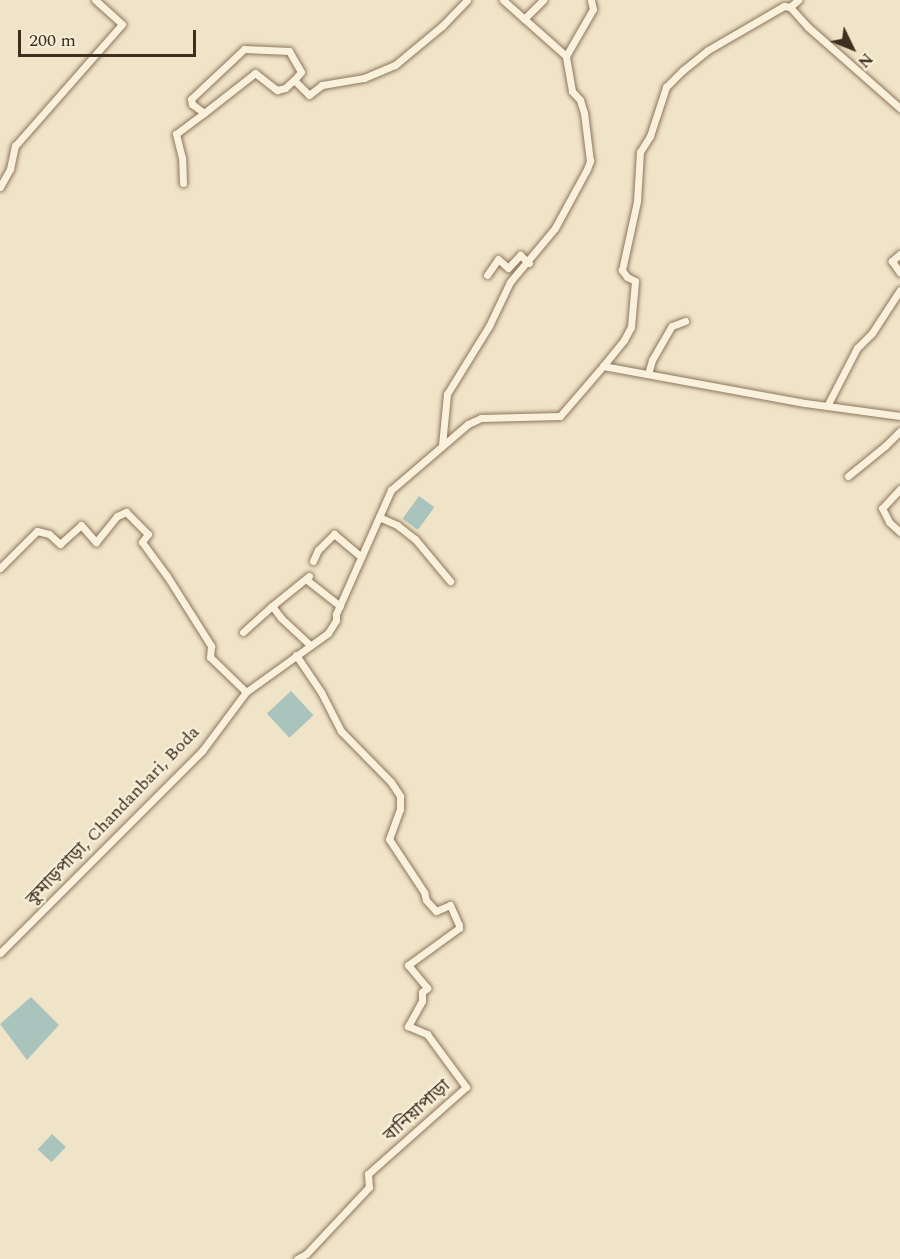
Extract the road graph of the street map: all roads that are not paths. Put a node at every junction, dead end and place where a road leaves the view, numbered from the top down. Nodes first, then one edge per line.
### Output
1 (95, 0) edge
2 (467, 0) edge
3 (503, 0) edge
4 (543, 0) edge
5 (591, 0) edge
6 (798, 0) edge
7 (790, 7) junction
8 (524, 19) junction
9 (566, 56) junction
10 (294, 80) junction
11 (898, 103) edge
12 (204, 113) junction
13 (183, 183) dead end
14 (0, 187) edge
15 (900, 254) edge
16 (529, 263) junction
17 (900, 273) edge
18 (488, 275) dead end
19 (900, 290) edge
20 (685, 321) dead end
21 (603, 366) junction
22 (648, 374) junction
23 (827, 406) junction
24 (900, 416) edge
25 (900, 431) edge
26 (442, 445) junction
27 (848, 476) dead end
28 (900, 489) edge
29 (379, 517) junction
30 (900, 532) edge
31 (361, 557) junction
32 (313, 561) dead end
33 (0, 568) edge
34 (450, 581) dead end
35 (272, 606) junction
36 (340, 606) junction
37 (243, 632) dead end
38 (310, 645) junction
39 (296, 655) junction
40 (246, 692) junction
41 (0, 953) edge
42 (297, 1259) edge

1 - 14 street
2 - 10 street
3 - 8 street
4 - 8 street
5 - 9 street
6 - 7 street
7 - 11 street
7 - 21 street
8 - 9 street
9 - 16 street
10 - 12 street
10 - 12 street
12 - 13 street
15 - 17 street
16 - 18 street
16 - 26 street
19 - 23 street
20 - 22 street
21 - 22 street
21 - 26 street, কুমাড়পাড়া, Chandanbari, Boda
22 - 23 street
23 - 24 street
25 - 27 street
26 - 29 street, কুমাড়পাড়া, Chandanbari, Boda
28 - 30 street
29 - 31 street, কুমাড়পাড়া, Chandanbari, Boda
29 - 34 street
31 - 32 street
31 - 36 street, কুমাড়পাড়া, Chandanbari, Boda
33 - 40 street
35 - 36 street
35 - 37 street
35 - 38 street
36 - 38 street, কুমাড়পাড়া, Chandanbari, Boda
38 - 39 street, কুমাড়পাড়া, Chandanbari, Boda
39 - 40 street, কুমাড়পাড়া, Chandanbari, Boda
39 - 42 street, বানিয়াপাড়া
40 - 41 street, কুমাড়পাড়া, Chandanbari, Boda

